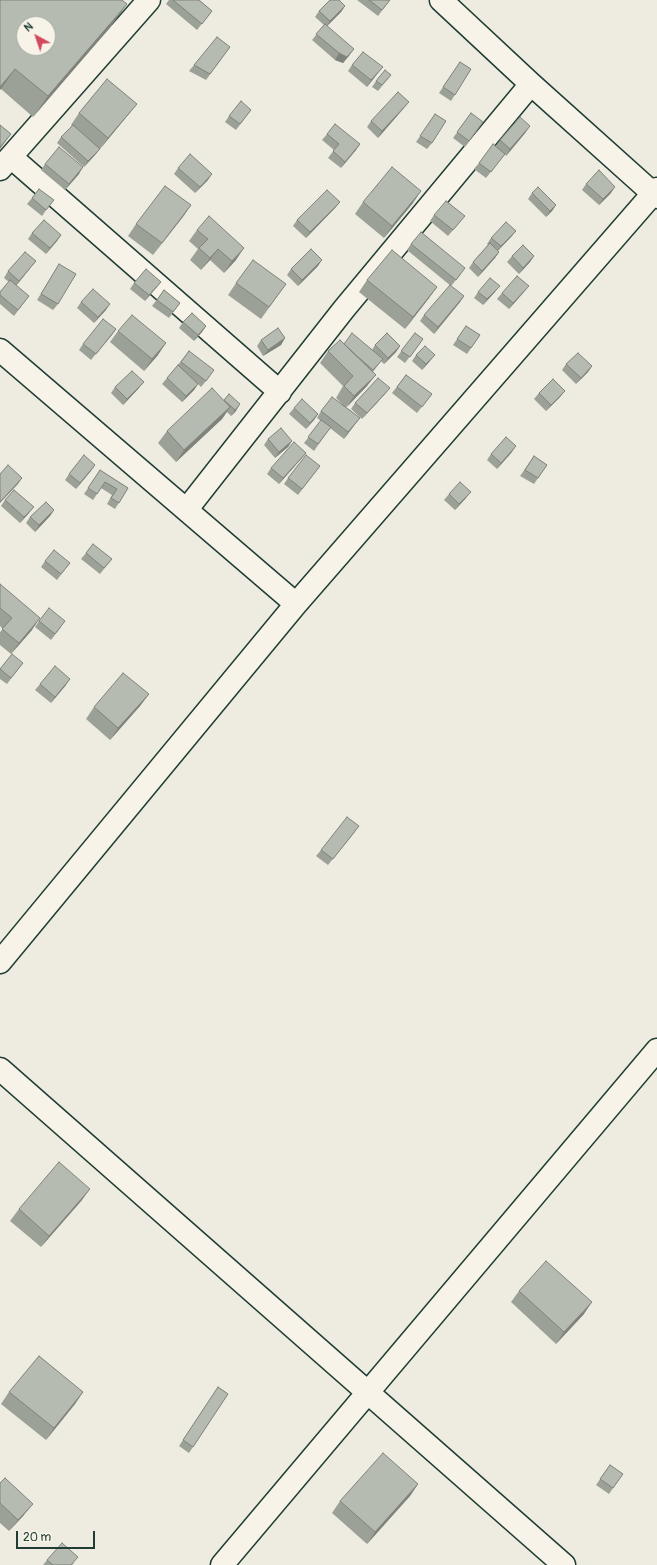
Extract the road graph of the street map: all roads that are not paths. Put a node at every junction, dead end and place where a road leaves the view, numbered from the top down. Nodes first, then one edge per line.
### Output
1 (149, 0) edge
2 (442, 0) edge
3 (531, 84) junction
4 (5, 163) edge
5 (656, 193) edge
6 (0, 350) edge
7 (280, 392) junction
8 (187, 509) junction
9 (296, 604) junction
10 (0, 962) edge
11 (657, 1050) edge
12 (0, 1069) edge
13 (368, 1392) junction
14 (222, 1565) edge
15 (564, 1565) edge

1 - 4 street
2 - 3 street
3 - 5 street
3 - 7 street
4 - 7 street
5 - 9 street
6 - 8 street
7 - 8 street
8 - 9 street
9 - 10 street
11 - 13 street
12 - 13 street
13 - 14 street
13 - 15 street

